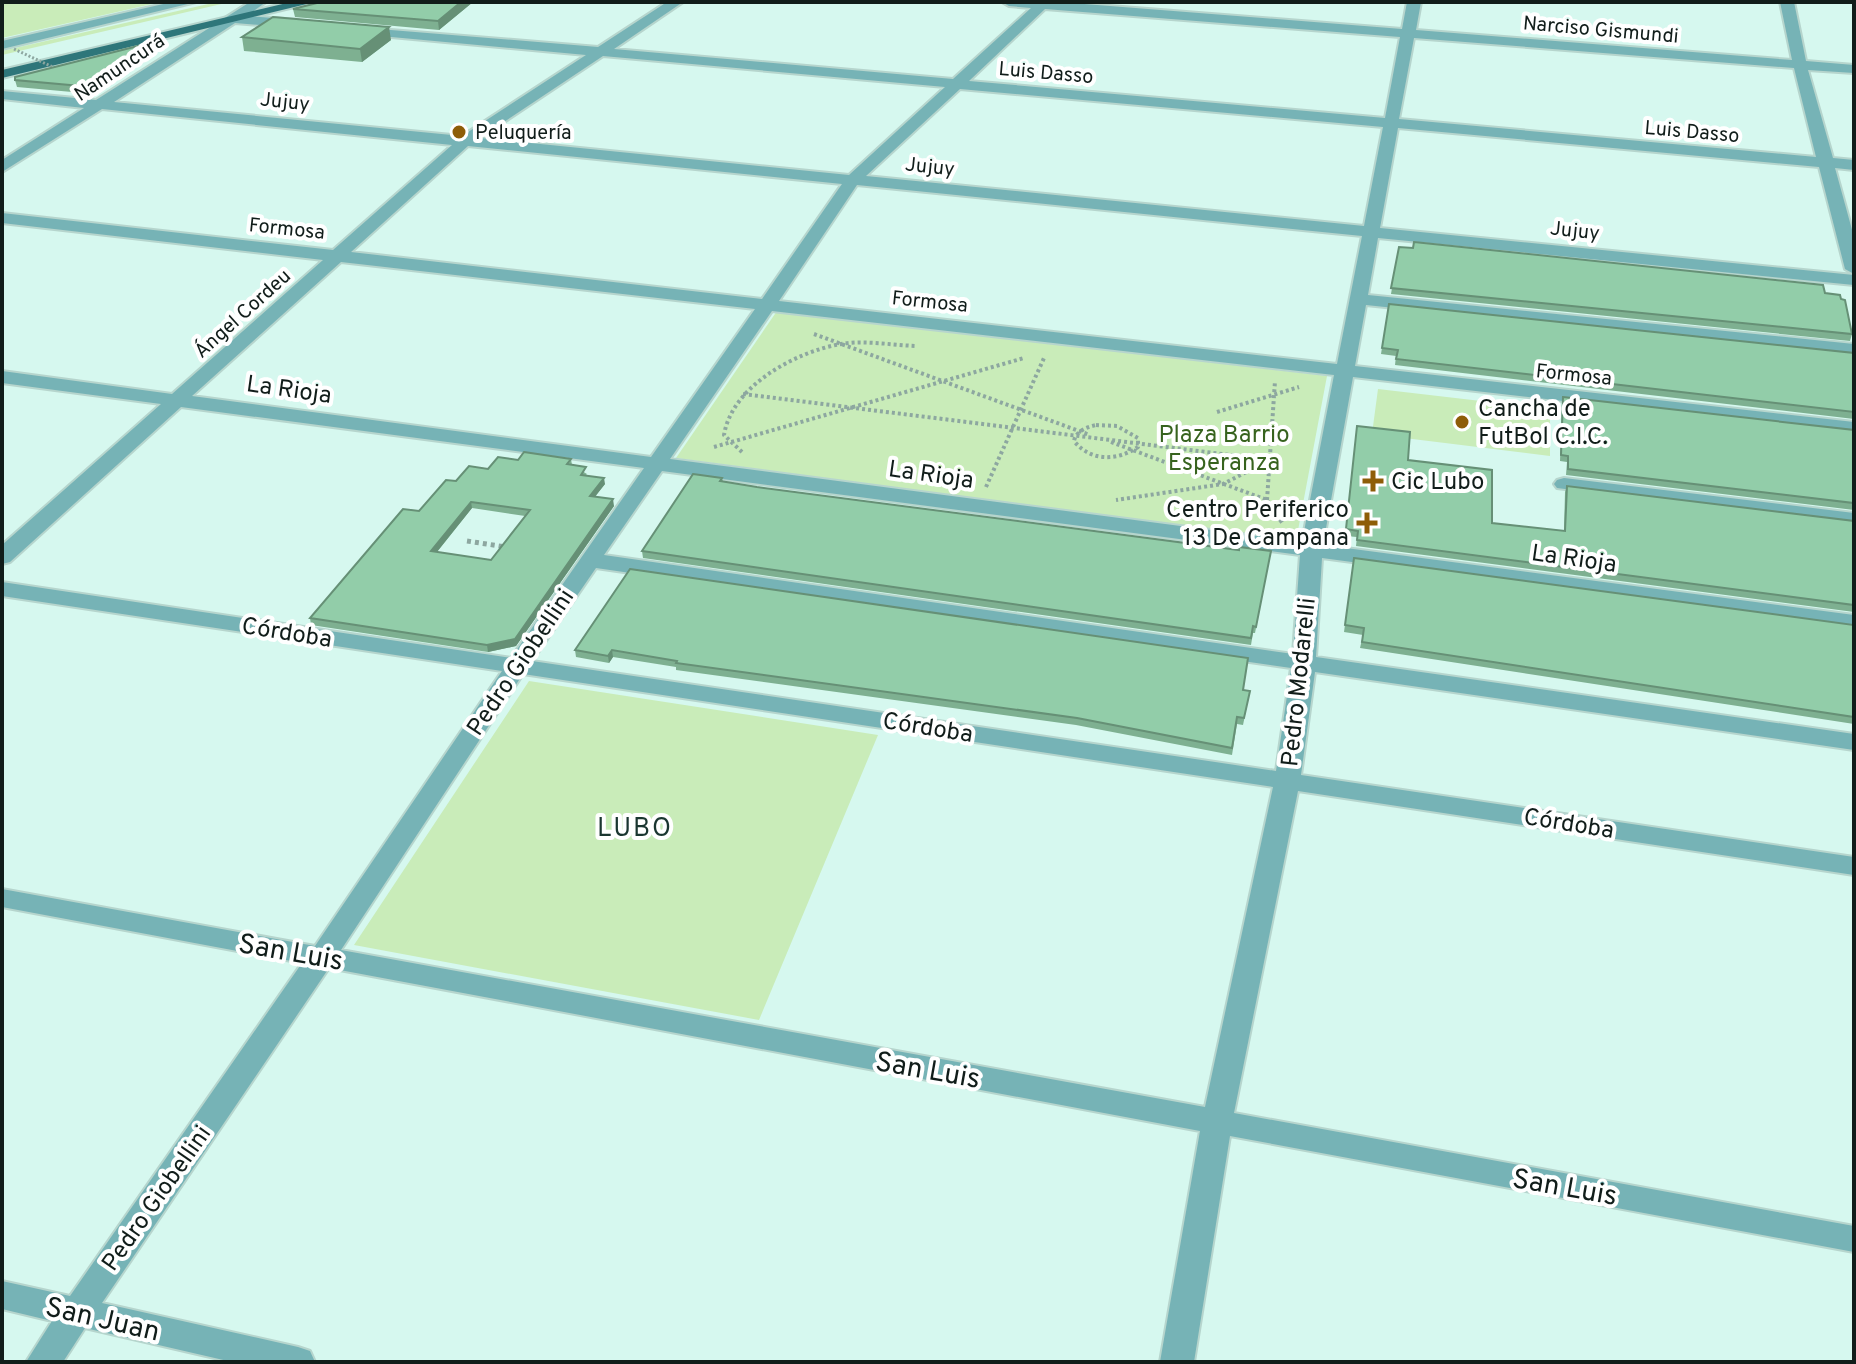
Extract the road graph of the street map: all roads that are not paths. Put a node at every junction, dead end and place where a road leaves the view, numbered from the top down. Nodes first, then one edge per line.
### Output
1 (189, 2) edge
2 (260, 2) edge
3 (308, 2) edge
4 (676, 2) edge
5 (1009, 2) edge
6 (1414, 2) edge
7 (1787, 2) edge
8 (1044, 3) edge
9 (235, 19) junction
10 (299, 27) edge
11 (346, 31) edge
12 (1407, 34) junction
13 (191, 43) junction
14 (212, 45) dead end
15 (8, 47) edge
16 (600, 52) junction
17 (2, 62) edge
18 (1800, 65) junction
19 (1854, 69) edge
20 (2, 74) edge
21 (957, 84) junction
22 (2, 95) edge
23 (99, 105) junction
24 (1391, 123) junction
25 (465, 141) junction
26 (1826, 163) junction
27 (1854, 165) edge
28 (2, 167) edge
29 (853, 180) junction
30 (2, 218) edge
31 (1370, 232) junction
32 (338, 256) junction
33 (1854, 269) edge
34 (1854, 280) edge
35 (1358, 299) junction
36 (767, 304) junction
37 (1854, 350) edge
38 (1344, 370) junction
39 (2, 377) edge
40 (177, 400) junction
41 (1854, 428) edge
42 (657, 464) junction
43 (1564, 484) edge
44 (1854, 519) edge
45 (1311, 550) junction
46 (2, 557) edge
47 (590, 560) junction
48 (2, 589) edge
49 (1854, 622) edge
50 (1304, 664) junction
51 (517, 666) junction
52 (1854, 742) edge
53 (1287, 781) junction
54 (1854, 866) edge
55 (2, 898) edge
56 (322, 957) junction
57 (1217, 1122) junction
58 (1854, 1239) edge
59 (2, 1295) edge
60 (77, 1312) junction
61 (43, 1362) edge
62 (298, 1362) edge
63 (1177, 1362) edge

1 - 15 street
2 - 9 street, Namuncurá
2 - 17 main road
3 - 9 main road
4 - 16 street, Ángel Cordeu
5 - 8 street, Narciso Gismundi
6 - 12 street, Pedro Modarelli
7 - 18 street
8 - 12 street, Narciso Gismundi
8 - 21 street, Pedro Giobellini
9 - 10 street
9 - 13 street, Namuncurá
9 - 20 main road
11 - 16 street, Luis Dasso
12 - 18 street, Narciso Gismundi
12 - 24 street, Pedro Modarelli
13 - 14 street
13 - 23 street, Namuncurá
16 - 21 street, Luis Dasso
16 - 25 street, Ángel Cordeu
18 - 19 street, Narciso Gismundi
18 - 26 street
21 - 24 street, Luis Dasso
21 - 29 street, Pedro Giobellini
22 - 23 street, Jujuy
23 - 25 street, Jujuy
23 - 28 street, Namuncurá
24 - 26 street, Luis Dasso
24 - 31 street, Pedro Modarelli
25 - 29 street, Jujuy
25 - 32 street, Ángel Cordeu
26 - 27 street, Luis Dasso
26 - 33 street
29 - 31 street, Jujuy
29 - 36 street, Pedro Giobellini
30 - 32 street, Formosa
31 - 34 street, Jujuy
31 - 35 street, Pedro Modarelli
32 - 36 street, Formosa
32 - 40 street, Ángel Cordeu
35 - 37 street
35 - 38 street, Pedro Modarelli
36 - 38 street, Formosa
36 - 42 street, Pedro Giobellini
38 - 41 street, Formosa
38 - 45 street, Pedro Modarelli
39 - 40 street, La Rioja
40 - 42 street, La Rioja
40 - 46 street, Ángel Cordeu
42 - 45 street, La Rioja
42 - 47 street, Pedro Giobellini
43 - 44 street
45 - 49 street, La Rioja
45 - 50 street, Pedro Modarelli
47 - 50 street
47 - 51 street, Pedro Giobellini
48 - 51 street, Córdoba
50 - 52 street
50 - 53 street, Pedro Modarelli
51 - 53 street, Córdoba
51 - 56 street, Pedro Giobellini
53 - 54 street, Córdoba
53 - 57 street, Pedro Modarelli
55 - 56 street, San Luis
56 - 57 street, San Luis
56 - 60 street, Pedro Giobellini
57 - 58 street, San Luis
57 - 63 street, Pedro Modarelli
59 - 60 street, San Juan
60 - 61 street, Pedro Giobellini
60 - 62 street, San Juan

